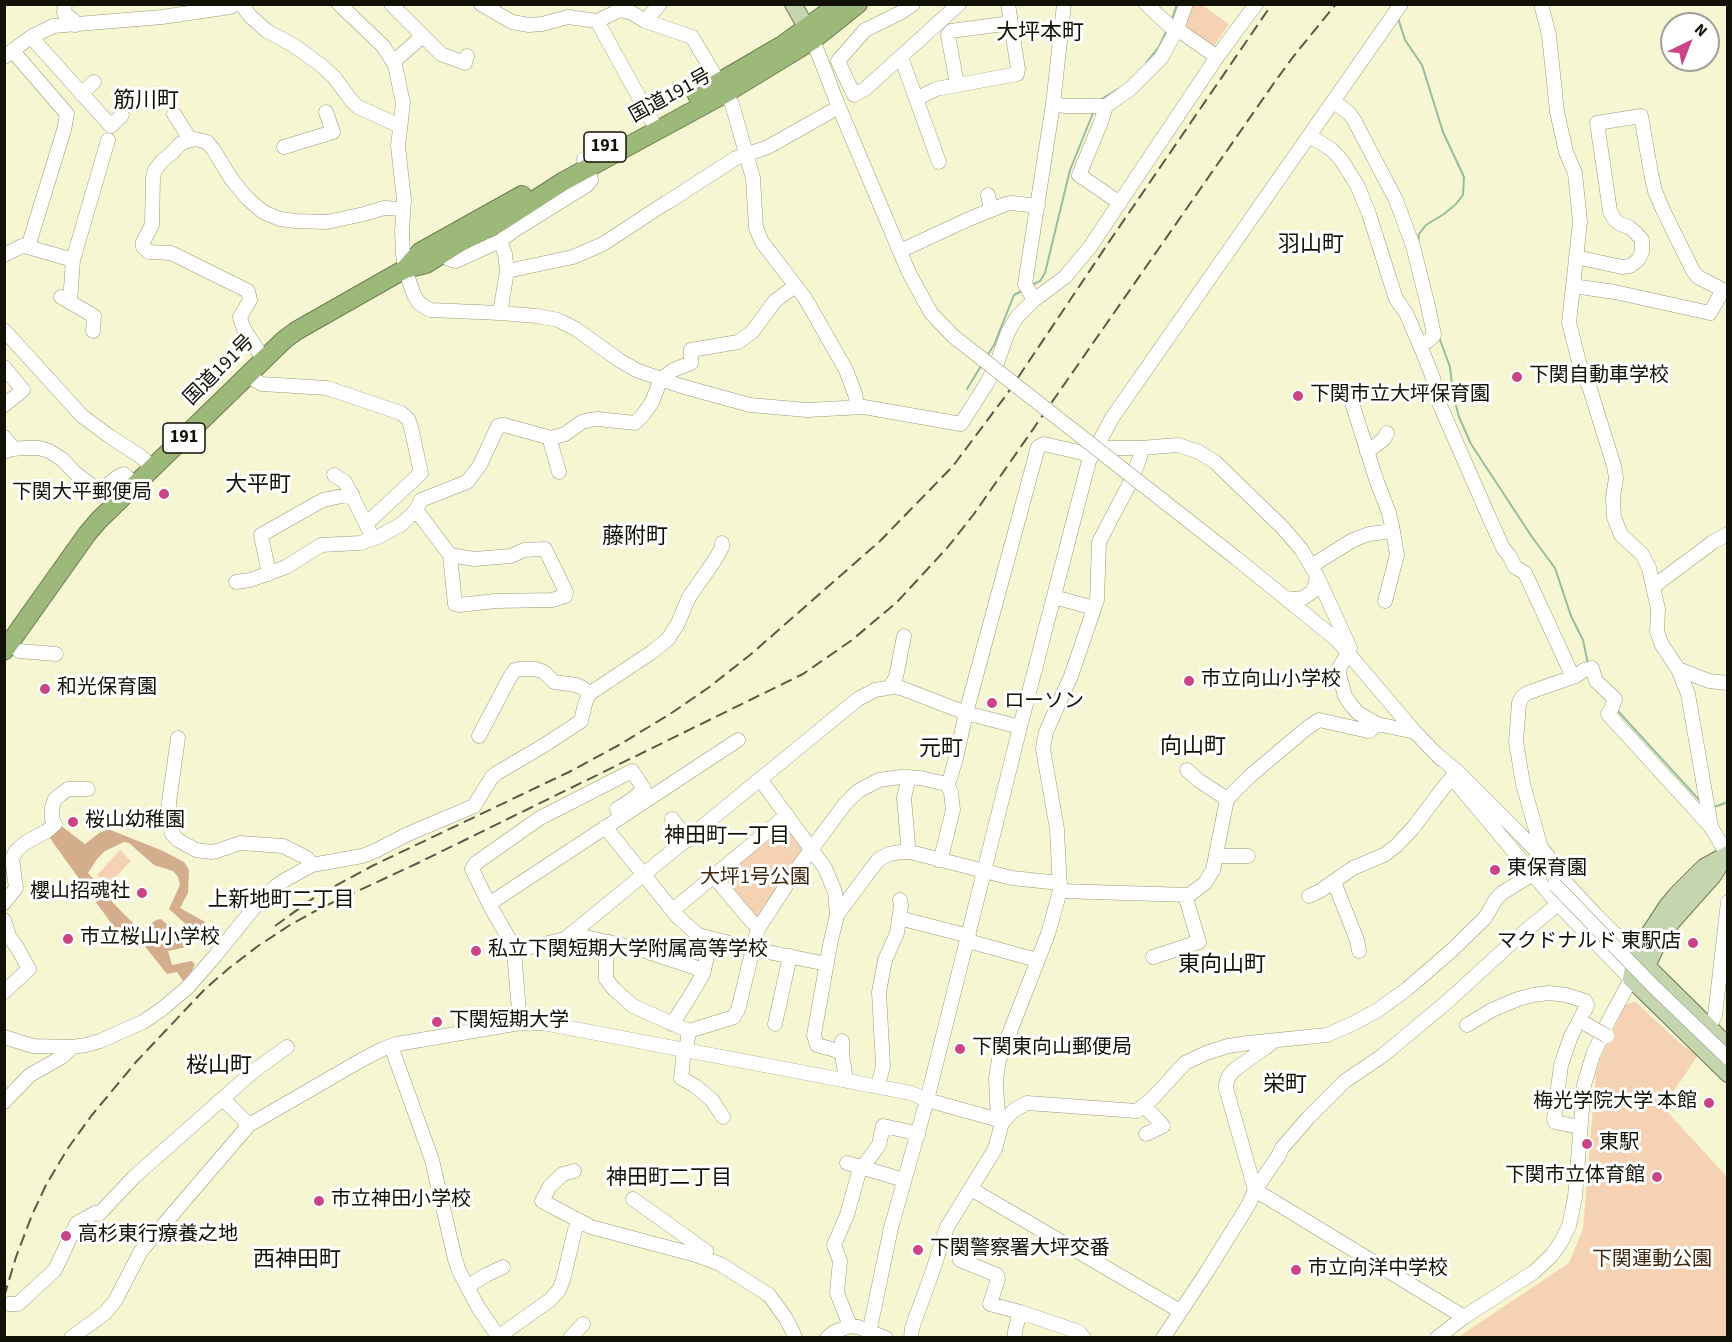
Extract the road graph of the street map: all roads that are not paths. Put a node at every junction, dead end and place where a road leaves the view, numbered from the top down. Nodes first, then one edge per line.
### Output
1 (65, 4) edge
2 (236, 4) edge
3 (241, 4) edge
4 (339, 4) edge
5 (391, 4) edge
6 (480, 4) edge
7 (660, 4) edge
8 (793, 4) edge
9 (839, 4) edge
10 (858, 4) edge
11 (913, 4) edge
12 (1008, 4) edge
13 (1064, 4) edge
14 (1146, 4) edge
15 (1186, 4) edge
16 (1256, 4) edge
17 (1541, 4) edge
18 (951, 7) edge
19 (1398, 9) edge
20 (597, 21) junction
21 (645, 21) junction
22 (1011, 23) junction
23 (75, 25) junction
24 (1171, 26) junction
25 (810, 34) junction
26 (423, 36) junction
27 (31, 37) junction
28 (9, 53) edge
29 (467, 56) dead end
30 (1217, 57) junction
31 (897, 60) junction
32 (393, 62) junction
33 (94, 82) dead end
34 (957, 84) junction
35 (723, 88) junction
36 (81, 94) junction
37 (916, 99) junction
38 (1334, 102) junction
39 (1053, 104) junction
40 (1099, 106) junction
41 (326, 112) dead end
42 (830, 112) dead end
43 (174, 114) dead end
44 (122, 115) dead end
45 (914, 115) dead end
46 (400, 126) junction
47 (654, 126) junction
48 (1310, 136) junction
49 (190, 139) junction
50 (108, 140) dead end
51 (284, 147) dead end
52 (746, 154) junction
53 (939, 162) dead end
54 (586, 164) junction
55 (988, 195) dead end
56 (1120, 203) junction
57 (1038, 206) junction
58 (403, 209) junction
59 (991, 210) junction
60 (500, 241) junction
61 (28, 247) junction
62 (900, 251) junction
63 (4, 255) edge
64 (1576, 257) junction
65 (449, 258) dead end
66 (73, 260) junction
67 (405, 269) junction
68 (507, 271) junction
69 (795, 286) junction
70 (1573, 286) junction
71 (1725, 291) edge
72 (1030, 292) junction
73 (500, 313) junction
74 (4, 330) edge
75 (93, 332) dead end
76 (1428, 340) dead end
77 (264, 360) junction
78 (4, 367) edge
79 (248, 376) junction
80 (661, 379) junction
81 (1348, 390) dead end
82 (4, 405) edge
83 (854, 407) junction
84 (1387, 433) dead end
85 (4, 437) edge
86 (551, 438) junction
87 (1141, 448) junction
88 (9, 451) edge
89 (1093, 452) junction
90 (1367, 452) junction
91 (153, 468) junction
92 (559, 472) dead end
93 (334, 475) dead end
94 (135, 485) junction
95 (352, 494) junction
96 (416, 510) junction
97 (366, 524) junction
98 (1393, 531) junction
99 (1728, 534) edge
100 (372, 538) junction
101 (722, 543) dead end
102 (450, 555) junction
103 (1314, 571) junction
104 (269, 574) junction
105 (236, 582) dead end
106 (1654, 586) junction
107 (1054, 597) junction
108 (1285, 598) junction
109 (1385, 601) dead end
110 (1094, 608) junction
111 (904, 636) dead end
112 (12, 651) edge
113 (56, 654) dead end
114 (1348, 654) junction
115 (1359, 666) junction
116 (1678, 669) junction
117 (1583, 672) junction
118 (1728, 683) edge
119 (890, 687) junction
120 (589, 694) junction
121 (966, 713) junction
122 (1377, 724) junction
123 (1019, 730) junction
124 (1415, 732) junction
125 (479, 736) dead end
126 (1045, 736) junction
127 (178, 738) dead end
128 (738, 740) dead end
129 (1435, 753) junction
130 (1187, 770) dead end
131 (909, 777) junction
132 (1454, 778) junction
133 (760, 779) junction
134 (946, 784) junction
135 (88, 789) dead end
136 (1227, 799) junction
137 (787, 815) junction
138 (620, 817) junction
139 (672, 819) dead end
140 (1711, 826) junction
141 (605, 827) junction
142 (688, 840) junction
143 (812, 850) junction
144 (906, 852) junction
145 (1727, 854) edge
146 (1216, 856) junction
147 (1248, 856) dead end
148 (938, 860) junction
149 (312, 865) junction
150 (985, 871) junction
151 (1533, 874) junction
152 (645, 875) junction
153 (714, 877) junction
154 (1554, 878) junction
155 (1334, 882) junction
156 (1060, 887) junction
157 (1185, 895) junction
158 (1309, 896) dead end
159 (900, 900) dead end
160 (1728, 902) edge
161 (4, 903) edge
162 (489, 904) junction
163 (1558, 904) junction
164 (672, 910) junction
165 (837, 915) junction
166 (899, 918) junction
167 (4, 920) edge
168 (760, 926) junction
169 (572, 934) junction
170 (968, 938) junction
171 (711, 939) junction
172 (609, 942) junction
173 (753, 949) junction
174 (514, 951) junction
175 (1359, 951) dead end
176 (790, 956) junction
177 (1153, 957) dead end
178 (1037, 960) junction
179 (1641, 960) junction
180 (827, 964) junction
181 (704, 970) junction
182 (1631, 979) junction
183 (4, 992) edge
184 (1581, 1022) junction
185 (520, 1023) junction
186 (672, 1024) junction
187 (775, 1024) dead end
188 (1467, 1025) dead end
189 (1708, 1028) junction
190 (689, 1031) junction
191 (1608, 1036) dead end
192 (4, 1037) edge
193 (1274, 1041) junction
194 (391, 1046) junction
195 (1728, 1046) edge
196 (72, 1047) junction
197 (286, 1047) dead end
198 (685, 1050) junction
199 (1728, 1058) edge
200 (1728, 1074) edge
201 (846, 1080) junction
202 (878, 1086) junction
203 (223, 1099) junction
204 (927, 1100) junction
205 (4, 1102) edge
206 (1144, 1106) junction
207 (723, 1117) dead end
208 (1000, 1122) junction
209 (249, 1125) junction
210 (1580, 1127) junction
211 (1146, 1134) dead end
212 (918, 1135) junction
213 (847, 1163) dead end
214 (863, 1167) junction
215 (574, 1171) dead end
216 (904, 1180) junction
217 (971, 1189) junction
218 (1255, 1190) junction
219 (633, 1199) dead end
220 (579, 1222) junction
221 (704, 1258) junction
222 (960, 1260) dead end
223 (502, 1267) dead end
224 (467, 1287) junction
225 (9, 1304) dead end
226 (1180, 1311) junction
227 (1020, 1312) junction
228 (1464, 1317) junction
229 (583, 1324) dead end
230 (850, 1326) junction
231 (868, 1334) edge
232 (499, 1337) edge
233 (71, 1338) edge
234 (568, 1338) edge
235 (795, 1338) edge
236 (827, 1338) edge
237 (886, 1338) edge
238 (911, 1338) edge
239 (1015, 1338) edge
240 (1084, 1338) edge
241 (1163, 1338) edge
242 (1437, 1338) edge

1 - 23 street
2 - 23 street
3 - 46 street
4 - 32 street
5 - 26 street
6 - 20 street
7 - 21 street
8 - 25 main road
9 - 25 highway, 国道191号 / 191
10 - 25 highway, 国道191号 / 191
11 - 31 street
12 - 22 street
13 - 39 street
14 - 24 street
15 - 24 street
16 - 30 street
17 - 64 street
18 - 31 street
19 - 38 street
20 - 21 street
20 - 47 street
21 - 35 street
22 - 34 street
22 - 34 street
23 - 27 street
24 - 30 street
24 - 40 street
25 - 35 highway, 国道191号 / 191
25 - 62 street
26 - 29 street
26 - 32 street
27 - 28 street
27 - 36 street
28 - 61 street
30 - 56 street
31 - 37 street
31 - 45 street
32 - 46 street
33 - 36 street
34 - 37 street
35 - 47 highway, 国道191号 / 191
35 - 52 street
36 - 44 street
37 - 53 street
38 - 48 street
38 - 76 street
39 - 40 street
39 - 57 street
40 - 56 street
41 - 51 street
42 - 52 street
43 - 49 street
46 - 58 street
47 - 54 highway, 国道191号 / 191
48 - 89 street
48 - 117 street
49 - 58 street
49 - 77 street
50 - 66 street
52 - 68 street
52 - 69 street
54 - 60 street
54 - 67 highway, 国道191号 / 191
55 - 59 street
56 - 72 street
57 - 59 street
57 - 72 street
58 - 67 street
59 - 62 street
60 - 65 street
60 - 68 street
61 - 63 street
61 - 66 street
62 - 108 street, bridge
64 - 70 street
64 - 71 street
66 - 75 street
67 - 73 street
67 - 77 highway, 国道191号 / 191
68 - 73 street
69 - 80 street
69 - 83 street
70 - 71 street
70 - 106 street
72 - 83 street
73 - 80 street
74 - 91 street
77 - 79 highway, 国道191号 / 191
78 - 82 street
79 - 91 highway, 国道191号 / 191
79 - 97 street
80 - 83 street
80 - 86 street
81 - 90 street
84 - 90 street
85 - 88 street
86 - 92 street
86 - 96 street
87 - 89 street
87 - 103 street
87 - 110 street
88 - 94 street
89 - 107 street
89 - 121 street
90 - 98 street
91 - 94 highway, 国道191号 / 191
93 - 95 street
94 - 112 highway, 国道191号 / 191
95 - 97 street
95 - 104 street
96 - 100 street
96 - 102 street
97 - 100 street
98 - 103 street
98 - 109 street
99 - 106 street
100 - 104 street
101 - 120 street
102 - 102 street
103 - 108 street
103 - 115 street
104 - 105 street
106 - 116 street
107 - 110 street
107 - 123 street
108 - 114 street
110 - 126 street
111 - 119 street
112 - 113 street
114 - 115 street
114 - 122 street
115 - 124 street
116 - 118 street
116 - 140 street
117 - 140 street
117 - 154 street
119 - 121 street
119 - 133 street
120 - 125 street
120 - 149 street
121 - 123 street
121 - 134 street
122 - 124 street
122 - 136 street
123 - 126 street
123 - 150 street
124 - 129 street
126 - 156 street
127 - 149 street
128 - 138 street
129 - 132 street
129 - 154 street
130 - 136 street
131 - 134 street
131 - 143 street
131 - 144 street
132 - 151 street
132 - 155 street
133 - 137 street
133 - 142 street
134 - 148 street
135 - 161 street
136 - 146 street
137 - 143 street
137 - 153 street
138 - 141 street
138 - 162 street
139 - 142 street
140 - 145 street
141 - 152 street
141 - 162 street
142 - 152 street
143 - 165 street
143 - 168 street
144 - 148 street
144 - 165 street
145 - 179 main road
146 - 147 street
146 - 157 street
148 - 150 street
149 - 196 street
150 - 156 street
150 - 170 street
151 - 163 street
151 - 193 street
152 - 164 street
152 - 169 street
153 - 164 street
153 - 168 street
154 - 179 street
154 - 199 street, bridge
155 - 158 street
155 - 175 street
156 - 157 street
156 - 178 street
157 - 177 street
159 - 166 street
160 - 189 street
162 - 174 street
163 - 182 street
163 - 218 street
164 - 171 street
165 - 180 street
166 - 170 street
166 - 202 street
167 - 183 street
168 - 173 street
169 - 172 street
169 - 174 street
170 - 178 street
170 - 204 street
171 - 173 street
171 - 181 street
172 - 181 street
172 - 186 street
173 - 176 street
173 - 190 street
174 - 185 street
176 - 180 street
176 - 187 street
178 - 208 street
179 - 182 main road
179 - 189 main road
180 - 201 street
181 - 186 street
182 - 200 main road
182 - 210 street
184 - 188 street
184 - 191 street, bridge
184 - 210 street
185 - 194 street
185 - 198 street
186 - 190 street
189 - 195 main road
190 - 198 street
192 - 196 street
193 - 206 street
193 - 218 street
194 - 209 street
194 - 224 street
196 - 205 street
197 - 203 street
198 - 201 street
198 - 207 street
201 - 202 street
202 - 204 street
203 - 209 street
203 - 225 street
204 - 208 street
204 - 212 street
206 - 208 street
206 - 211 street
208 - 217 street
209 - 233 street
210 - 228 street
212 - 214 street
212 - 216 street
213 - 214 street
214 - 216 street
214 - 230 street
215 - 220 street
216 - 231 street
217 - 226 street
217 - 238 street
218 - 226 street
218 - 228 street
219 - 221 street
220 - 221 street
220 - 232 street
221 - 235 street
222 - 227 street
223 - 224 street
224 - 232 street
226 - 241 street
227 - 239 street
227 - 240 street
228 - 242 street
229 - 234 street
230 - 231 street
230 - 236 street
231 - 237 street

